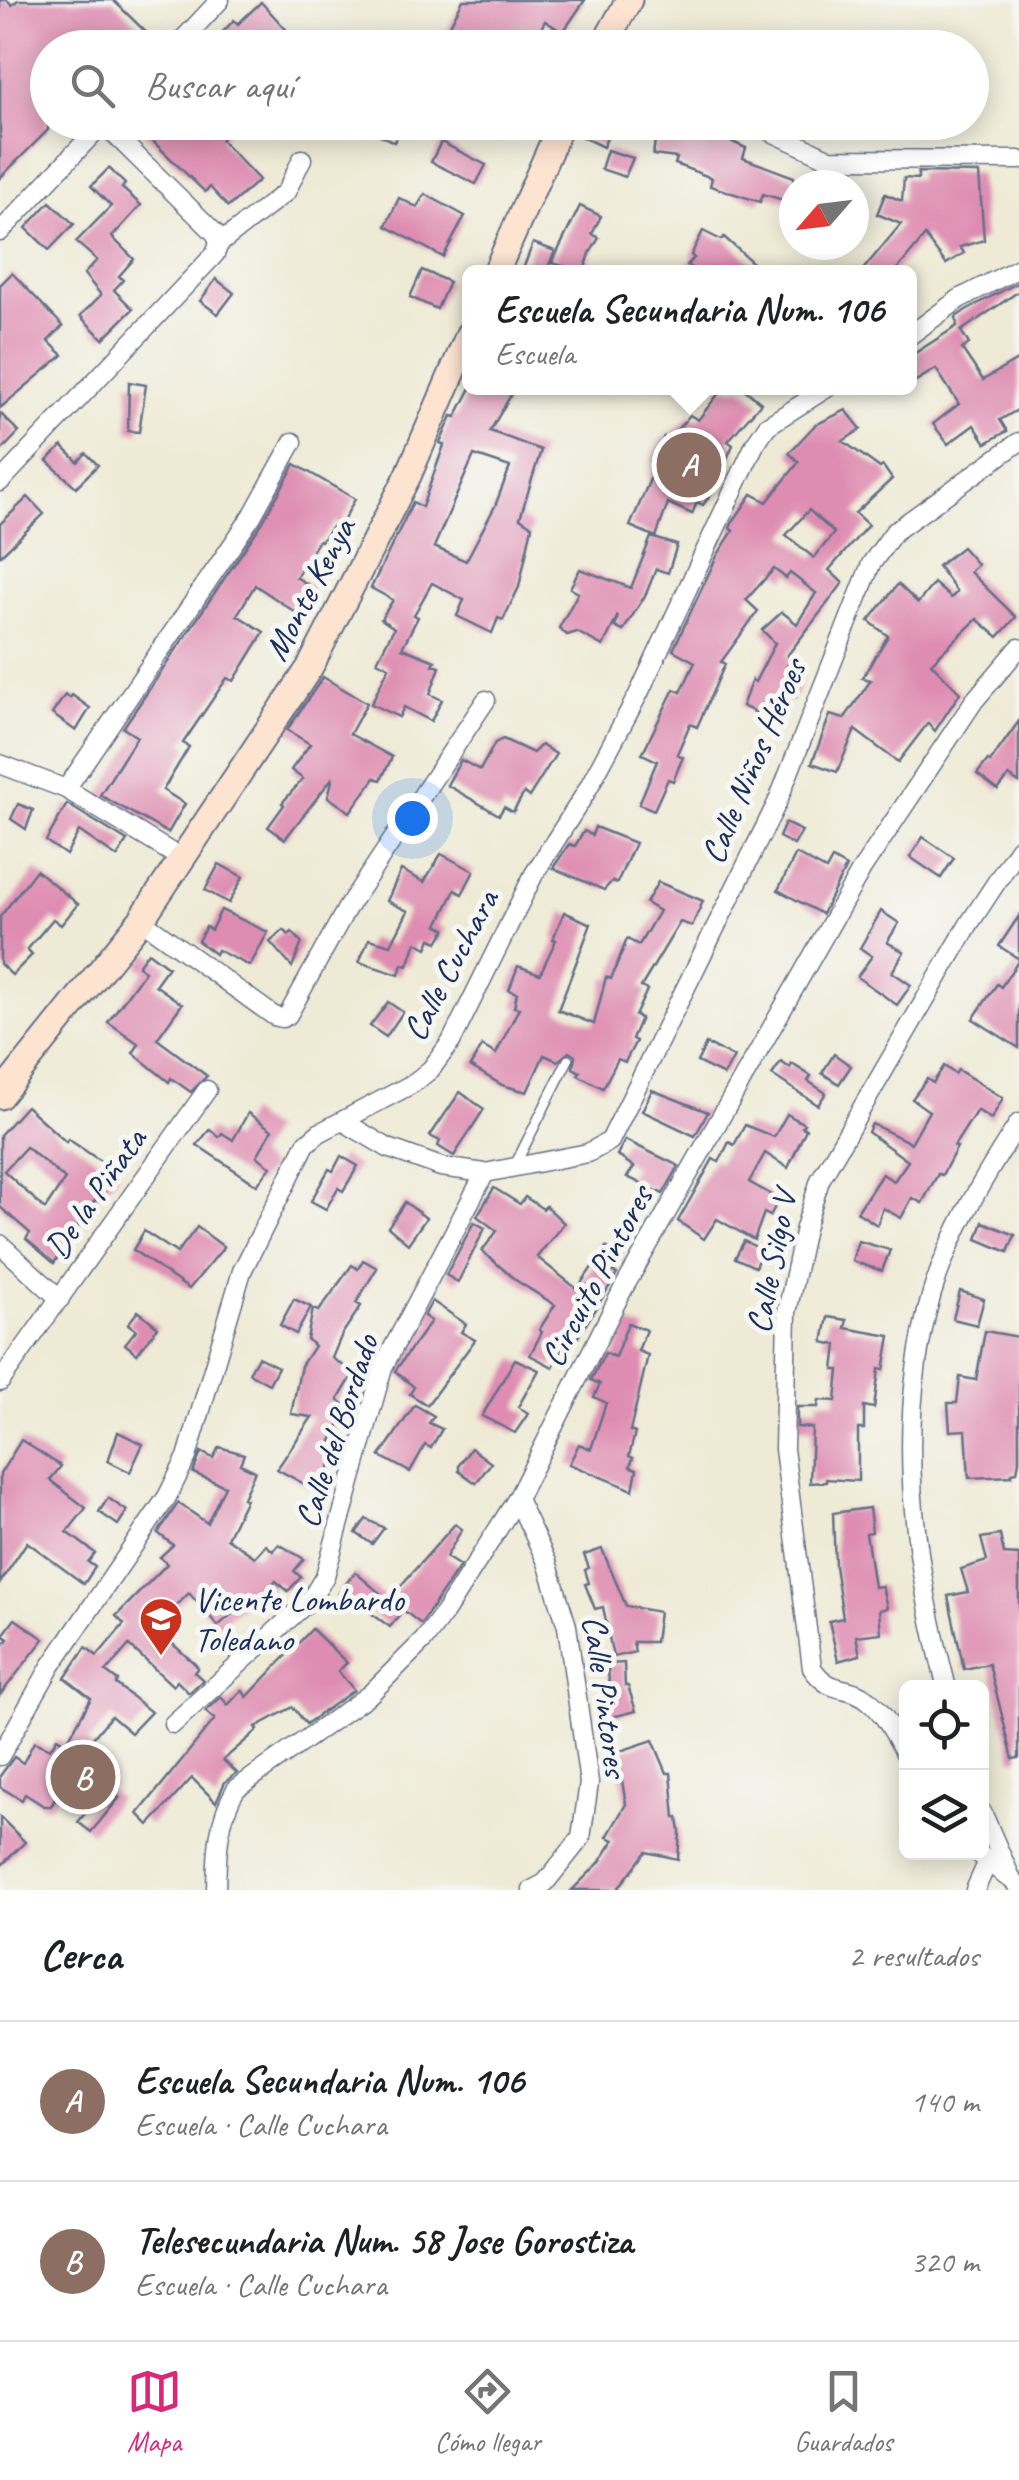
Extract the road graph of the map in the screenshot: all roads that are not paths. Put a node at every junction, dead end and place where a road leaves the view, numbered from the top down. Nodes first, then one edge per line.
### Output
1 (220, 0) edge
2 (629, 0) edge
3 (192, 30) edge
4 (616, 30) edge
5 (86, 140) edge
6 (121, 140) edge
7 (554, 140) edge
8 (789, 140) edge
9 (302, 159) dead end
10 (1019, 160) edge
11 (0, 232) edge
12 (218, 244) junction
13 (499, 265) edge
14 (1019, 268) edge
15 (917, 330) edge
16 (462, 350) edge
17 (815, 395) edge
18 (294, 442) dead end
19 (1019, 442) edge
20 (0, 482) edge
21 (1016, 651) edge
22 (486, 700) dead end
23 (0, 764) edge
24 (66, 790) junction
25 (1019, 848) edge
26 (182, 860) junction
27 (141, 920) junction
28 (568, 1060) dead end
29 (208, 1090) dead end
30 (0, 1096) edge
31 (344, 1122) junction
32 (1019, 1122) edge
33 (514, 1168) junction
34 (485, 1173) junction
35 (0, 1244) edge
36 (60, 1299) junction
37 (0, 1382) edge
38 (516, 1499) junction
39 (945, 1680) edge
40 (172, 1724) dead end
41 (899, 1743) edge
42 (0, 1756) edge
43 (989, 1827) edge
44 (981, 1860) edge
45 (986, 1860) edge
46 (1015, 1883) edge
47 (216, 1890) edge
48 (532, 1890) edge
49 (975, 1890) edge

1 - 3 street
2 - 4 main road
5 - 11 street
6 - 12 street
7 - 13 main road
8 - 10 street
9 - 12 street
12 - 20 street
14 - 15 street
16 - 26 main road, Monte Kenya
17 - 31 street, Calle Cuchara
18 - 24 street
19 - 33 street, Calle Niños Héroes
21 - 38 street, Circuito Pintores
22 - 27 street
23 - 24 street
24 - 26 street
25 - 41 street, Calle Silgo V
26 - 27 main road, Monte Kenya
27 - 30 main road, Monte Kenya
28 - 33 lane
29 - 36 street, De la Piñata
31 - 34 street
31 - 42 street, Calle Cuchara
32 - 39 street
33 - 34 street
34 - 40 street, Calle del Bordado
35 - 36 street
36 - 37 street, De la Piñata
38 - 47 street, Circuito Pintores
38 - 48 street, Calle Pintores
43 - 46 street
44 - 49 street
45 - 46 street

